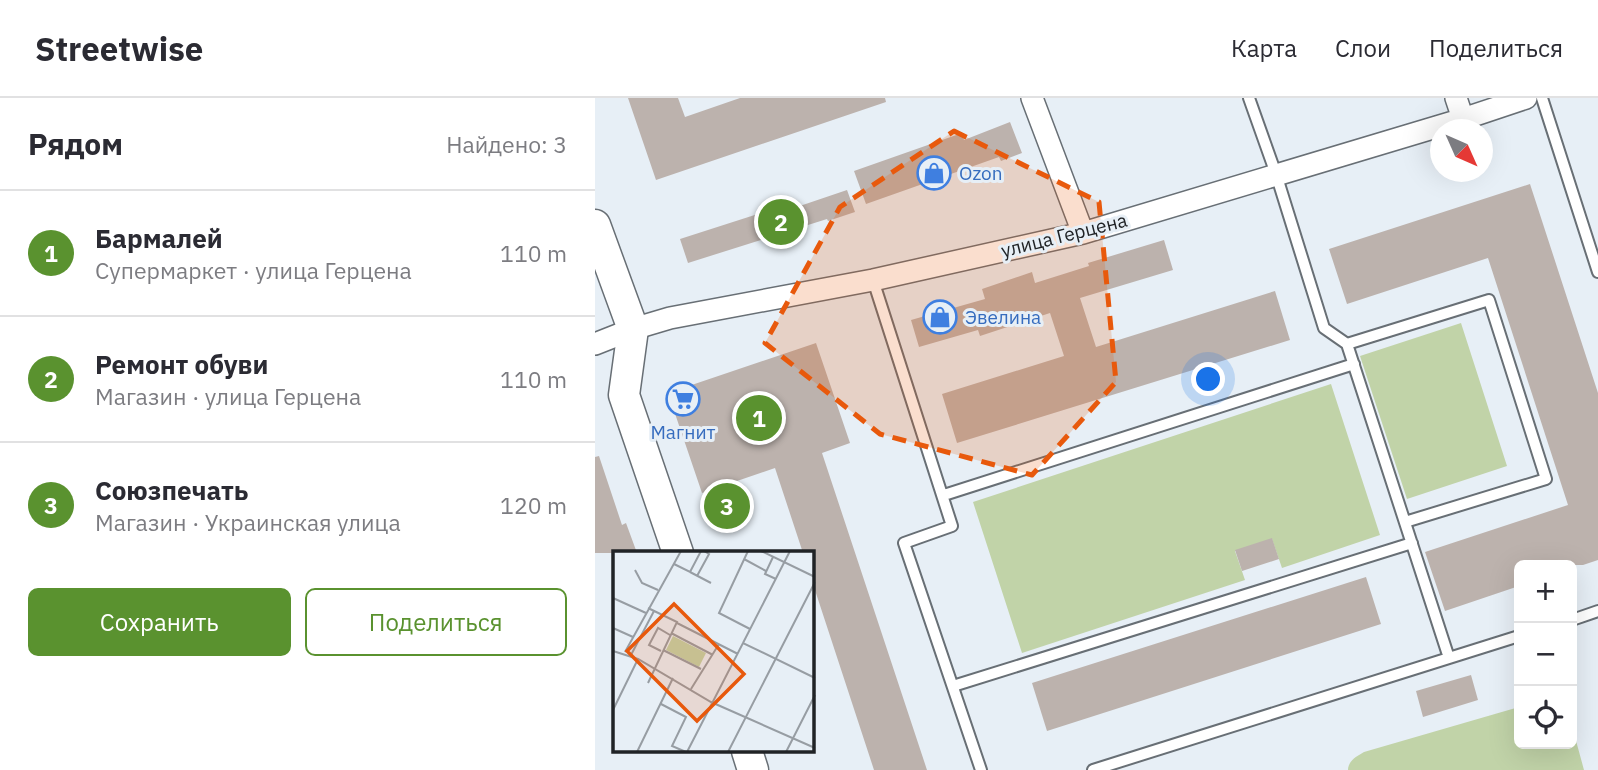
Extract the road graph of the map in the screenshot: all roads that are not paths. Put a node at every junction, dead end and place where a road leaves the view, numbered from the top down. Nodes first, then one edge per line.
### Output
1 (1032, 98) edge
2 (1249, 98) edge
3 (1456, 98) edge
4 (1526, 98) edge
5 (1542, 98) edge
6 (1463, 119) joint
7 (1430, 129) edge
8 (1276, 174) junction
9 (595, 225) edge
10 (1083, 233) junction
11 (1598, 272) edge
12 (873, 280) junction
13 (632, 329) junction
14 (595, 344) edge
15 (1347, 344) junction
16 (1354, 364) junction
17 (944, 495) junction
18 (1405, 522) junction
19 (1412, 543) junction
20 (677, 551) edge
21 (1598, 611) edge
22 (1577, 618) edge
23 (1514, 638) edge
24 (1449, 658) junction
25 (953, 686) junction
26 (747, 752) edge
27 (753, 770) edge
28 (981, 770) edge
29 (1093, 770) edge

1 - 10 street
2 - 8 lane
3 - 6 street
4 - 6 street, улица Герцена
5 - 11 lane
7 - 8 street, улица Герцена
8 - 10 street, улица Герцена
8 - 15 lane
9 - 13 main road
10 - 12 street, улица Герцена
12 - 13 street, улица Герцена
12 - 17 lane
13 - 14 street, улица Герцена
13 - 20 main road
15 - 16 lane
15 - 18 lane
16 - 17 lane
16 - 18 lane
17 - 25 lane
18 - 19 lane
19 - 24 lane
19 - 25 lane
21 - 22 lane
23 - 24 lane
24 - 29 lane
25 - 28 lane
26 - 27 main road

